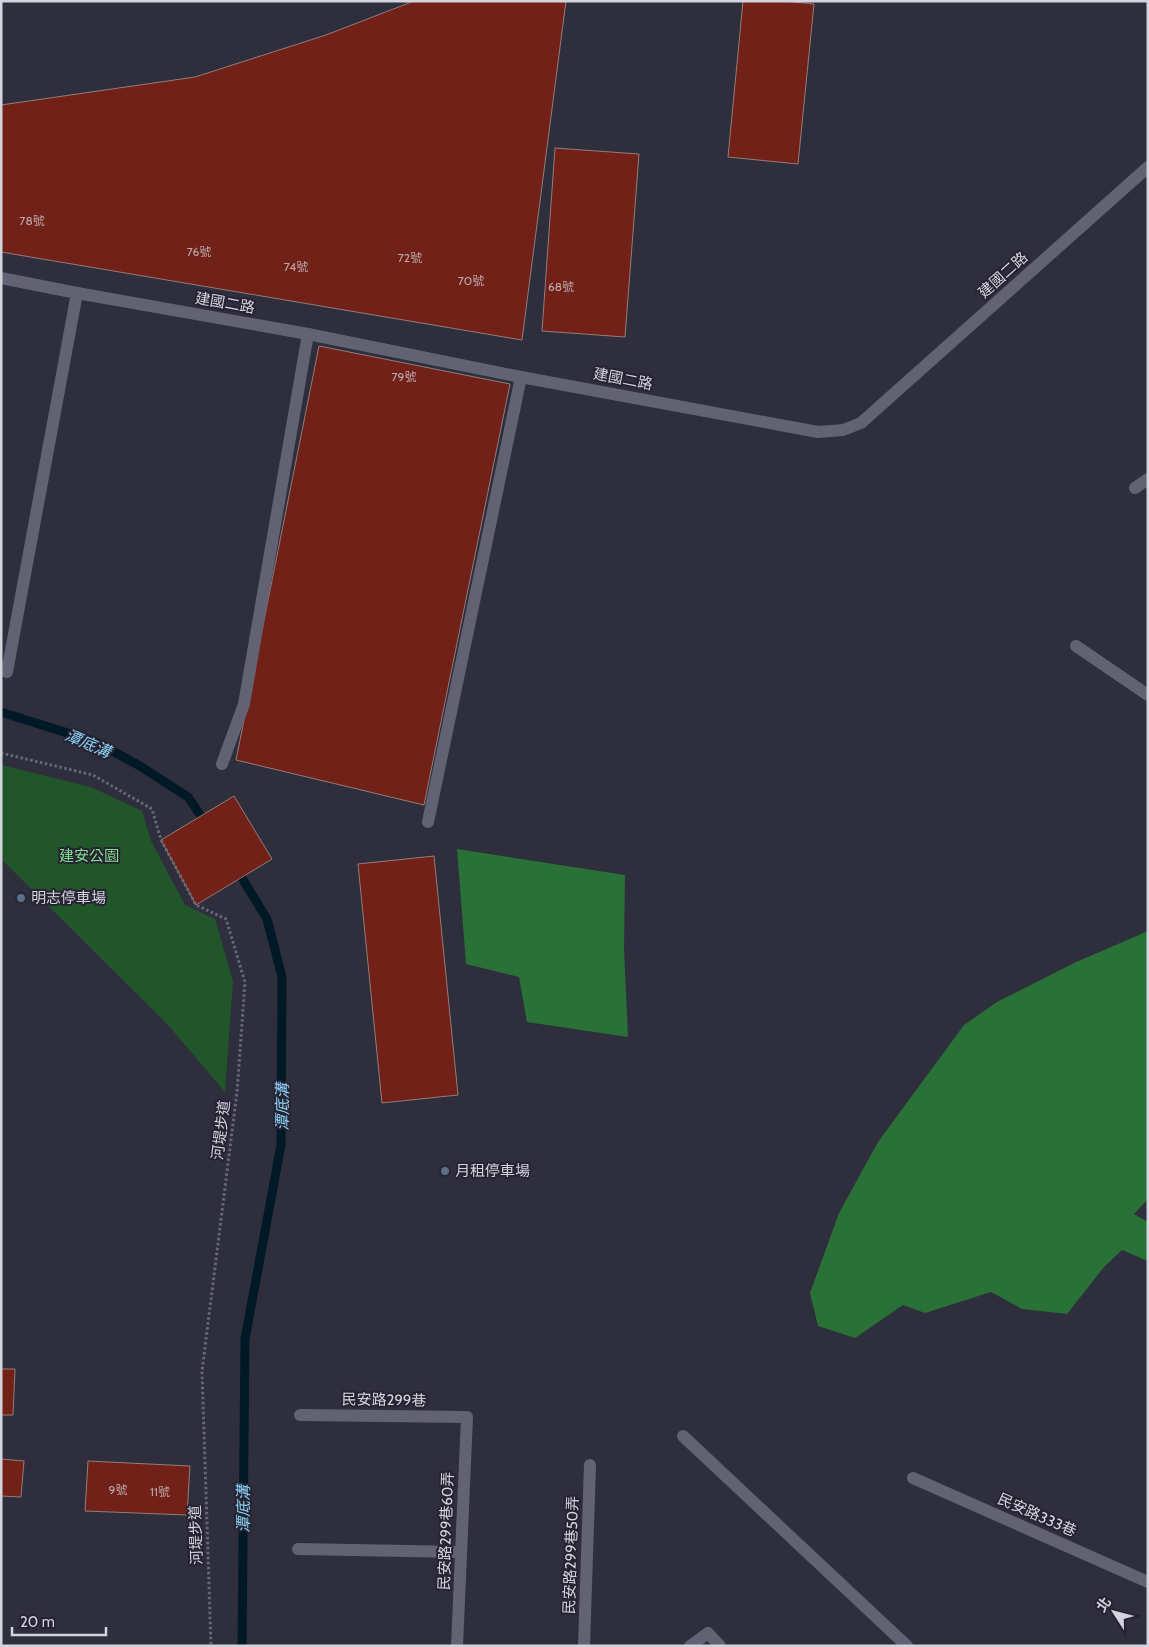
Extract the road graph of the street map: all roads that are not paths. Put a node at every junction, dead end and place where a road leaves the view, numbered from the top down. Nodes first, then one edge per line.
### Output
1 (1148, 167) edge
2 (1, 278) edge
3 (77, 293) junction
4 (308, 334) junction
5 (521, 377) junction
6 (1148, 479) edge
7 (1135, 488) dead end
8 (1076, 646) dead end
9 (8, 672) dead end
10 (1148, 695) edge
11 (222, 764) dead end
12 (428, 822) dead end
13 (300, 1415) dead end
14 (467, 1417) joint
15 (683, 1436) dead end
16 (590, 1465) dead end
17 (913, 1478) dead end
18 (298, 1549) dead end
19 (461, 1552) junction
20 (1148, 1582) edge
21 (457, 1646) edge
22 (584, 1646) edge
23 (690, 1646) edge
24 (720, 1646) edge
25 (907, 1646) edge

1 - 5 street, 建國二路
2 - 3 street, 建國二路
3 - 4 street, 建國二路
3 - 9 street
4 - 5 street, 建國二路
4 - 11 street
5 - 12 street
6 - 7 street
8 - 10 street
13 - 14 street, 民安路299巷
14 - 19 street, 民安路299巷60弄
15 - 25 street
16 - 22 street, 民安路299巷50弄
17 - 20 street, 民安路333巷
18 - 19 street
19 - 21 street, 民安路299巷60弄
23 - 24 street

